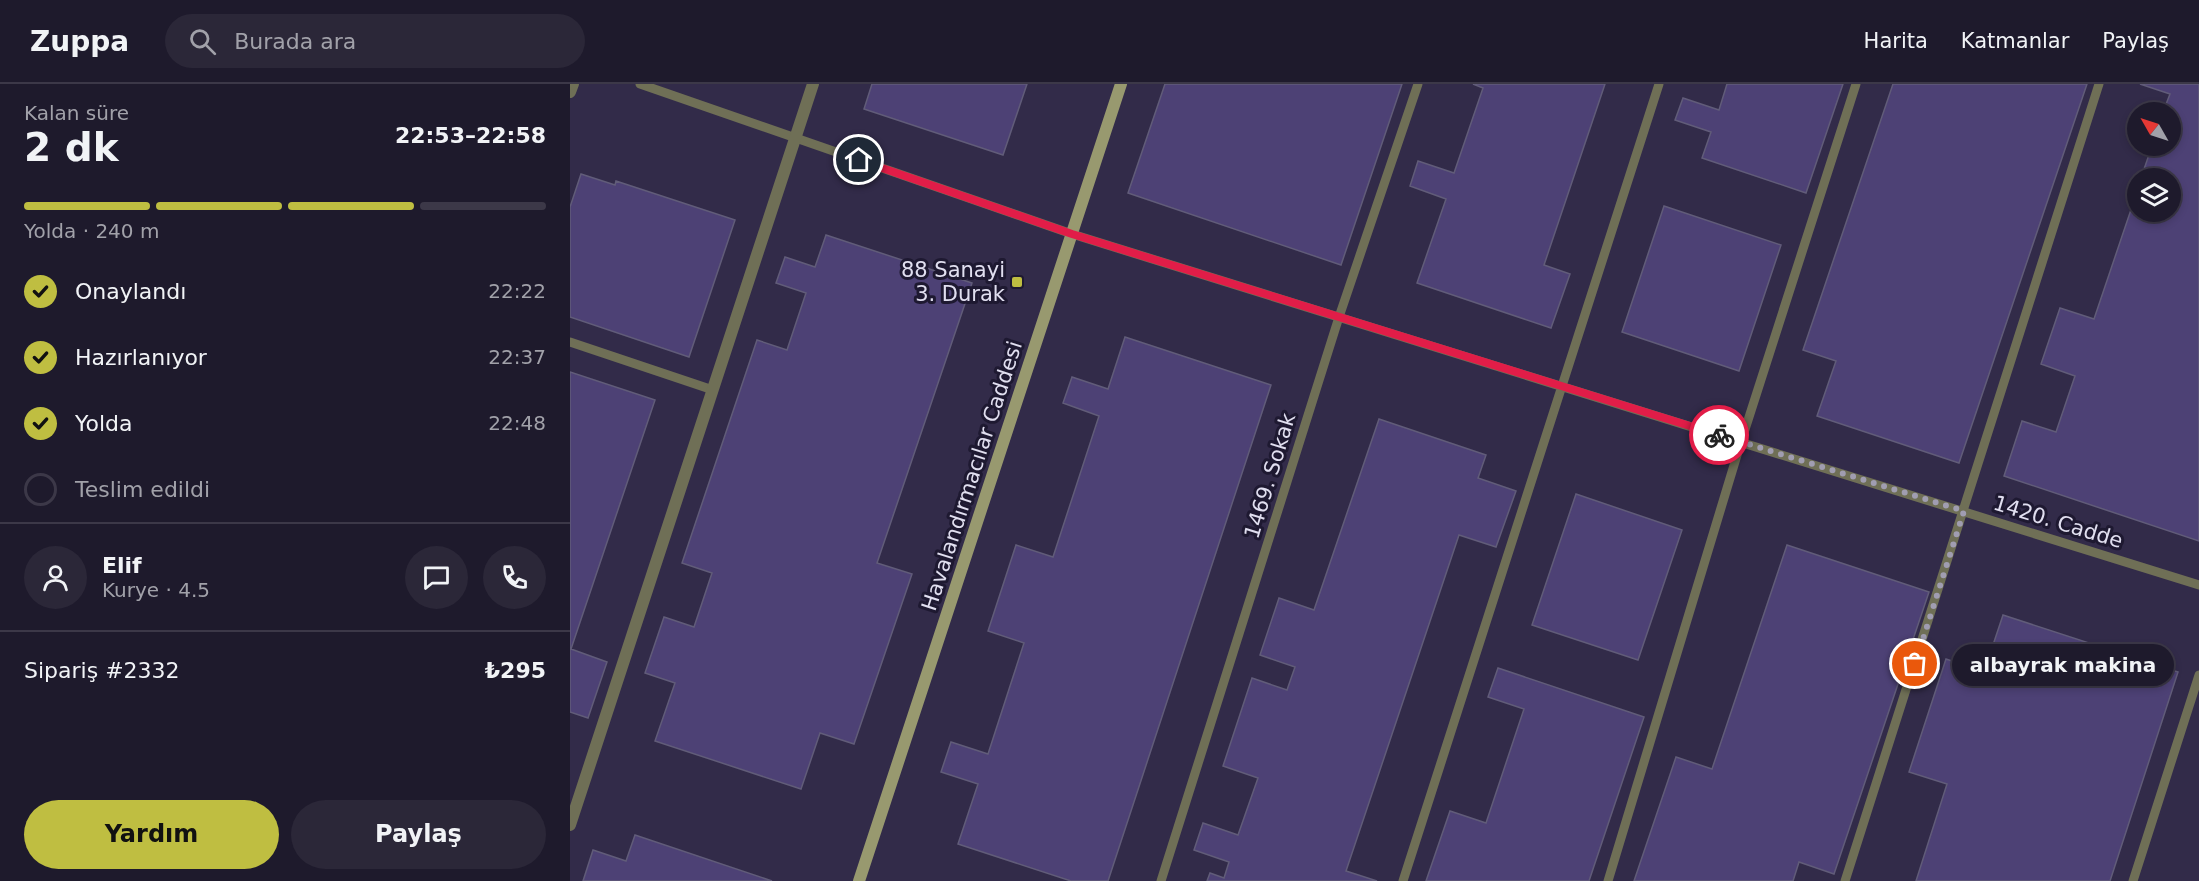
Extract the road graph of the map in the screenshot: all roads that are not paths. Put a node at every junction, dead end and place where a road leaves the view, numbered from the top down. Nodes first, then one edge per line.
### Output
1 (573, 84) edge
2 (640, 84) edge
3 (813, 84) edge
4 (1121, 84) edge
5 (1418, 84) edge
6 (1659, 84) edge
7 (1856, 84) edge
8 (2099, 84) edge
9 (570, 92) edge
10 (795, 138) junction
11 (1072, 234) junction
12 (1339, 317) junction
13 (570, 342) edge
14 (1562, 386) junction
15 (713, 390) junction
16 (1741, 442) junction
17 (1964, 511) junction
18 (2199, 585) edge
19 (2199, 675) edge
20 (570, 825) edge
21 (859, 881) edge
22 (1161, 881) edge
23 (1403, 881) edge
24 (1608, 881) edge
25 (1845, 881) edge
26 (2133, 881) edge

1 - 9 street
2 - 10 lane, 1420. Cadde
3 - 10 street
4 - 11 street, Havalandırmacılar Caddesi
5 - 12 lane, 1469. Sokak
6 - 14 lane
7 - 16 lane
8 - 17 lane
10 - 11 lane, 1420. Cadde
10 - 15 street
11 - 12 lane, 1420. Cadde
11 - 21 street, Havalandırmacılar Caddesi
12 - 14 lane, 1420. Cadde
12 - 22 lane, 1469. Sokak
13 - 15 lane
14 - 16 lane, 1420. Cadde
14 - 23 lane
15 - 20 street
16 - 17 lane, 1420. Cadde
16 - 24 lane
17 - 18 lane, 1420. Cadde
17 - 25 lane
19 - 26 lane

